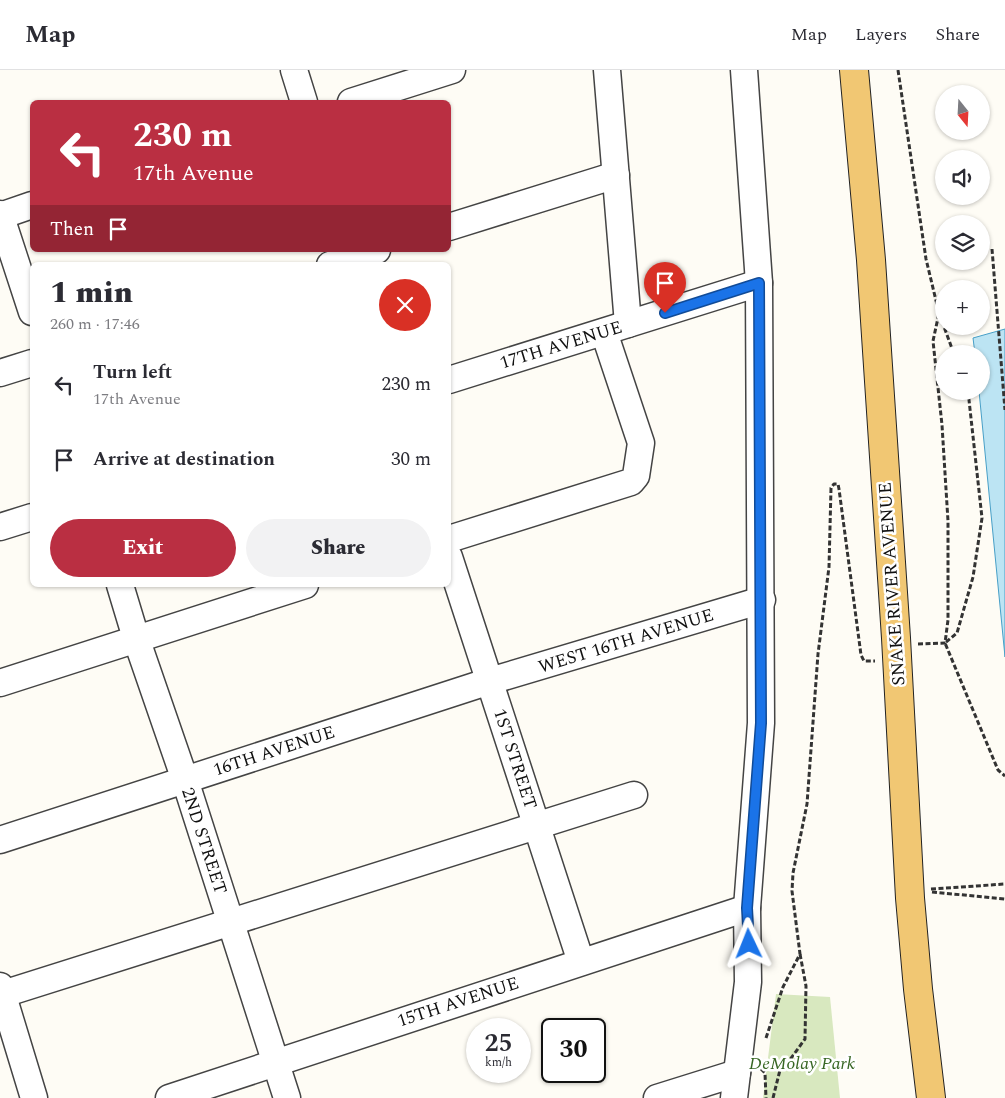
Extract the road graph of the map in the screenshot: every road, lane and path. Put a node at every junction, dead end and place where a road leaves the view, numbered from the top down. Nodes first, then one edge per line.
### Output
1 (294, 70) edge
2 (452, 70) edge
3 (607, 70) edge
4 (744, 70) edge
5 (854, 70) edge
6 (898, 70) edge
7 (303, 100) edge
8 (356, 100) edge
9 (616, 175) junction
10 (30, 206) edge
11 (0, 215) edge
12 (451, 226) edge
13 (992, 249) dead end
14 (371, 252) edge
15 (345, 260) edge
16 (759, 283) junction
17 (935, 296) edge
18 (30, 306) edge
19 (628, 324) junction
20 (604, 332) junction
21 (935, 332) edge
22 (30, 364) edge
23 (0, 373) edge
24 (451, 379) edge
25 (969, 400) edge
26 (1005, 410) edge
27 (30, 518) edge
28 (0, 527) edge
29 (451, 538) edge
30 (451, 563) edge
31 (121, 587) edge
32 (298, 587) edge
33 (762, 600) junction
34 (136, 638) junction
35 (946, 643) junction
36 (914, 644) dead end
37 (869, 662) dead end
38 (490, 681) junction
39 (0, 683) edge
40 (1005, 776) edge
41 (185, 780) junction
42 (634, 795) dead end
43 (537, 825) junction
44 (0, 840) edge
45 (1005, 884) edge
46 (909, 890) junction
47 (1005, 899) edge
48 (747, 908) junction
49 (231, 924) junction
50 (800, 954) junction
51 (581, 962) junction
52 (1, 992) edge
53 (766, 1038) dead end
54 (275, 1063) junction
55 (743, 1079) edge
56 (34, 1098) edge
57 (169, 1098) edge
58 (287, 1098) edge
59 (658, 1098) edge
60 (766, 1098) edge
61 (773, 1098) edge
62 (932, 1098) edge

1 - 7 street
2 - 8 street
3 - 9 street
4 - 16 street
5 - 46 main road, SNAKE RIVER AVENUE
6 - 17 path
9 - 12 street
9 - 19 street
10 - 11 street
11 - 18 street
13 - 26 path
14 - 15 street
16 - 19 street, 17TH AVENUE
16 - 33 street
19 - 20 street, 17TH AVENUE
20 - 24 street, 17TH AVENUE
20 - 29 street
21 - 35 path
22 - 23 street
25 - 35 path
27 - 28 street
30 - 38 street, 1ST STREET
31 - 34 street, 2ND STREET
32 - 34 street
33 - 38 street, WEST 16TH AVENUE
33 - 48 street
34 - 39 street
34 - 41 street, 2ND STREET
35 - 36 path
35 - 40 path
37 - 50 path
38 - 41 street, 16TH AVENUE
38 - 43 street, 1ST STREET
41 - 44 street, 16TH AVENUE
41 - 49 street, 2ND STREET
42 - 43 street
43 - 49 street
43 - 51 street, 1ST STREET
45 - 46 path
46 - 47 path
46 - 62 main road, SNAKE RIVER AVENUE
48 - 51 street, 15TH AVENUE
48 - 55 street
49 - 52 street
49 - 54 street, 2ND STREET
50 - 53 path
50 - 61 path
51 - 54 street, 15TH AVENUE
52 - 56 street
54 - 57 street, 15TH AVENUE
54 - 58 street, 2ND STREET
55 - 59 street
55 - 60 path

